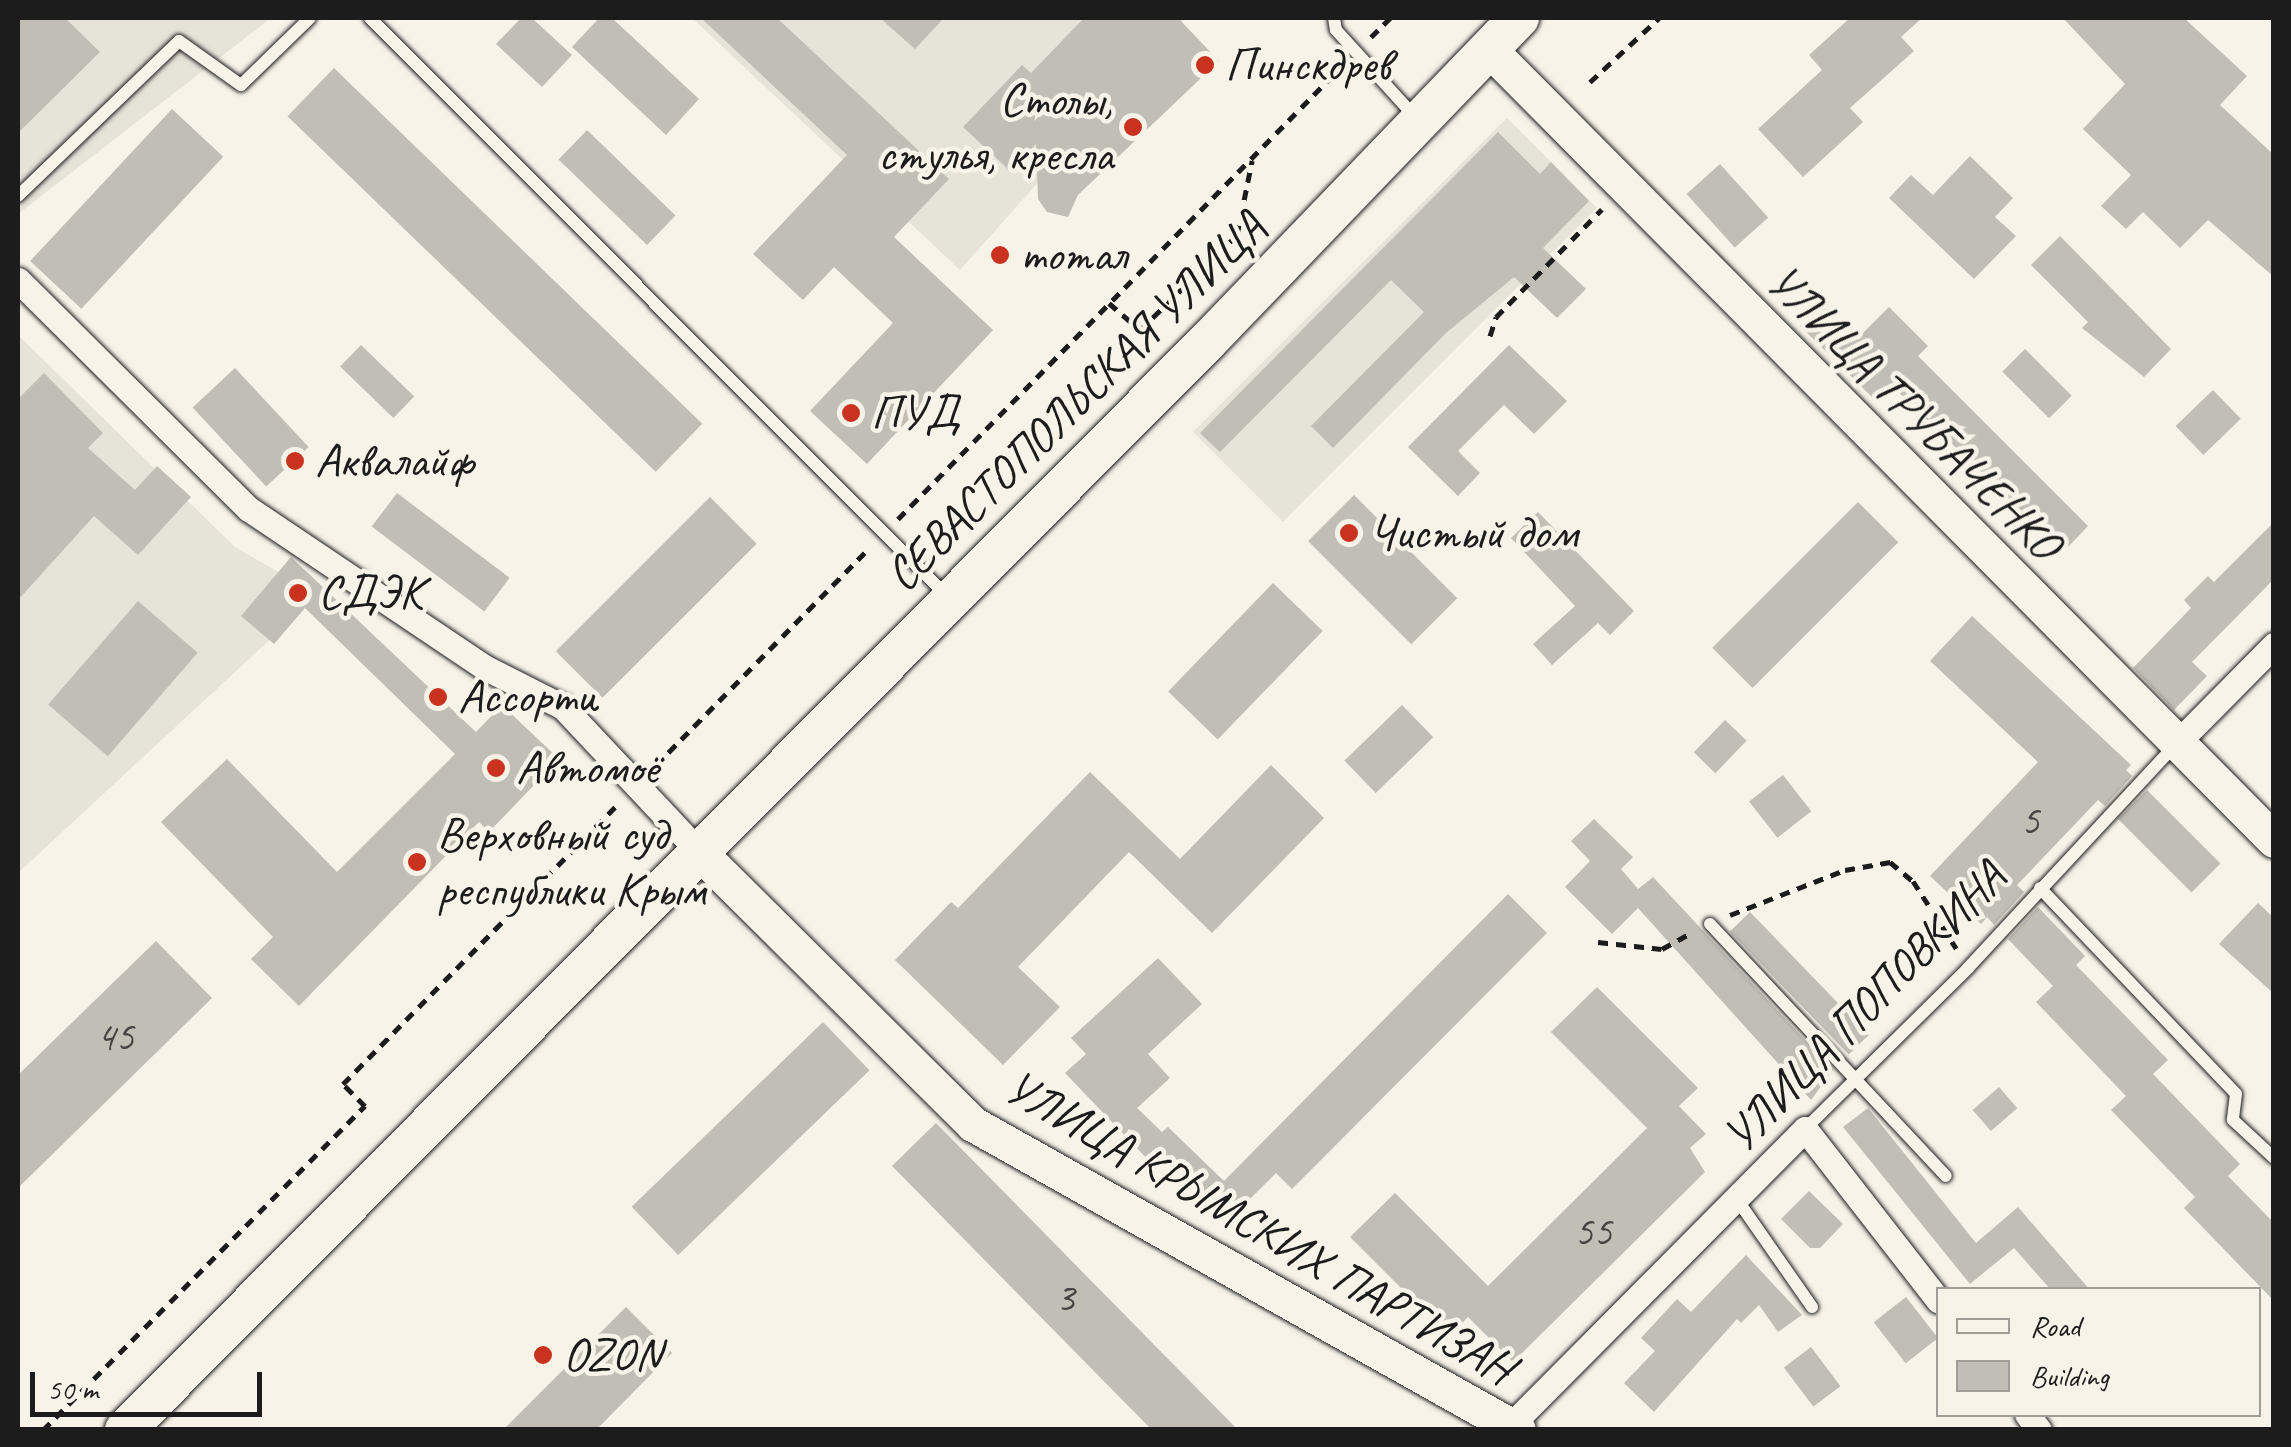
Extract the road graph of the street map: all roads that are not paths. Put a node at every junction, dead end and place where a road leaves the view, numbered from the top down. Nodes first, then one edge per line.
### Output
1 (310, 18) edge
2 (370, 18) edge
3 (1334, 18) edge
4 (1519, 18) edge
5 (1489, 49) junction
6 (1418, 120) junction
7 (18, 196) edge
8 (18, 280) edge
9 (950, 599) junction
10 (2274, 645) edge
11 (2175, 745) junction
12 (2274, 840) edge
13 (699, 852) junction
14 (2040, 888) junction
15 (1710, 924) road end
16 (1854, 1076) junction
17 (1805, 1129) junction
18 (2274, 1158) edge
19 (1946, 1176) dead end
20 (1736, 1198) junction
21 (1936, 1297) edge
22 (1812, 1307) dead end
23 (1515, 1427) edge
24 (125, 1430) edge

1 - 7 lane
2 - 9 lane
3 - 6 lane
4 - 5 main road, СЕВАСТОПОЛЬСКАЯ УЛИЦА
5 - 6 main road, СЕВАСТОПОЛЬСКАЯ УЛИЦА
5 - 11 street, УЛИЦА ТРУБАЧЕНКО
6 - 9 main road, СЕВАСТОПОЛЬСКАЯ УЛИЦА
8 - 13 street
9 - 13 main road, СЕВАСТОПОЛЬСКАЯ УЛИЦА
10 - 11 street, УЛИЦА ПОПОВКИНА
11 - 12 street, УЛИЦА ТРУБАЧЕНКО
11 - 14 lane, УЛИЦА ПОПОВКИНА
13 - 23 street, УЛИЦА КРЫМСКИХ ПАРТИЗАН
13 - 24 main road, СЕВАСТОПОЛЬСКАЯ УЛИЦА
14 - 16 lane, УЛИЦА ПОПОВКИНА
14 - 18 lane
15 - 16 lane
16 - 17 lane, УЛИЦА ПОПОВКИНА
16 - 19 lane
17 - 20 street, УЛИЦА ПОПОВКИНА
17 - 21 street
20 - 22 lane
20 - 23 street, УЛИЦА ПОПОВКИНА

